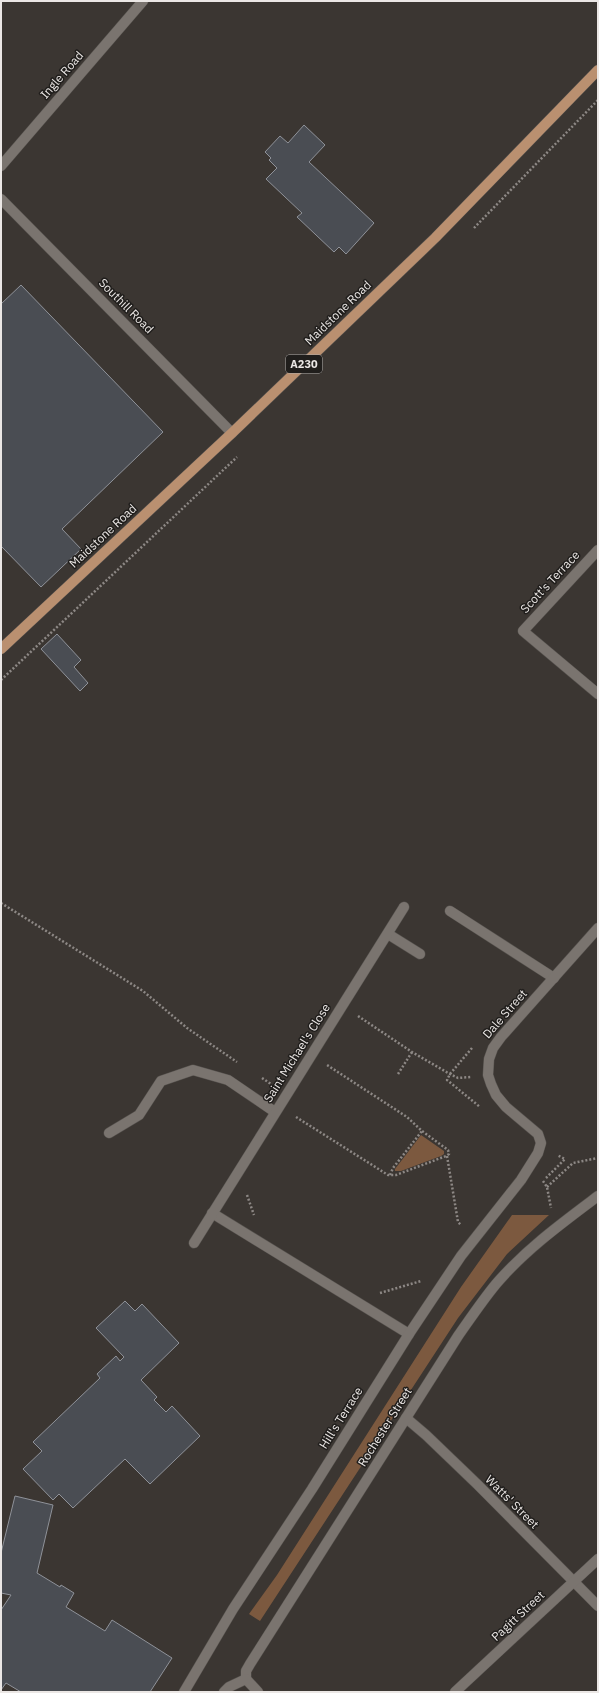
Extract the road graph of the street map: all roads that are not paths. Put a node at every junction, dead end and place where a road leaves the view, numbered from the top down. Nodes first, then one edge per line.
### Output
1 (143, 1) edge
2 (598, 70) edge
3 (1, 166) edge
4 (1, 198) edge
5 (232, 432) junction
6 (598, 550) edge
7 (1, 649) edge
8 (598, 694) edge
9 (404, 907) dead end
10 (450, 912) dead end
11 (598, 928) edge
12 (388, 934) junction
13 (420, 954) dead end
14 (554, 978) junction
15 (277, 1110) junction
16 (109, 1133) dead end
17 (531, 1165) joint
18 (598, 1196) edge
19 (212, 1213) junction
20 (194, 1243) dead end
21 (409, 1334) junction
22 (406, 1418) junction
23 (598, 1559) edge
24 (574, 1582) junction
25 (598, 1606) edge
26 (246, 1679) junction
27 (184, 1692) edge
28 (224, 1692) edge
29 (258, 1692) edge
30 (454, 1692) edge

1 - 3 street, Ingle Road
2 - 5 main road, Maidstone Road / A230
4 - 5 street, Southill Road
5 - 7 main road, Maidstone Road / A230
6 - 8 street, Scott's Terrace
9 - 12 street, Saint Michael's Close
10 - 14 street
11 - 14 street, Dale Street
12 - 13 street
12 - 15 street, Saint Michael's Close
14 - 17 street, Dale Street
15 - 16 street
15 - 19 street, Saint Michael's Close
17 - 21 street, Hill's Terrace
18 - 22 street, Rochester Street
19 - 20 street, Saint Michael's Close
19 - 21 street
21 - 27 street, Hill's Terrace
22 - 24 street, Watts' Street
22 - 26 street, Rochester Street
23 - 24 street, Pagitt Street
24 - 25 street, Watts' Street
24 - 30 street, Pagitt Street
26 - 28 street
26 - 29 street

